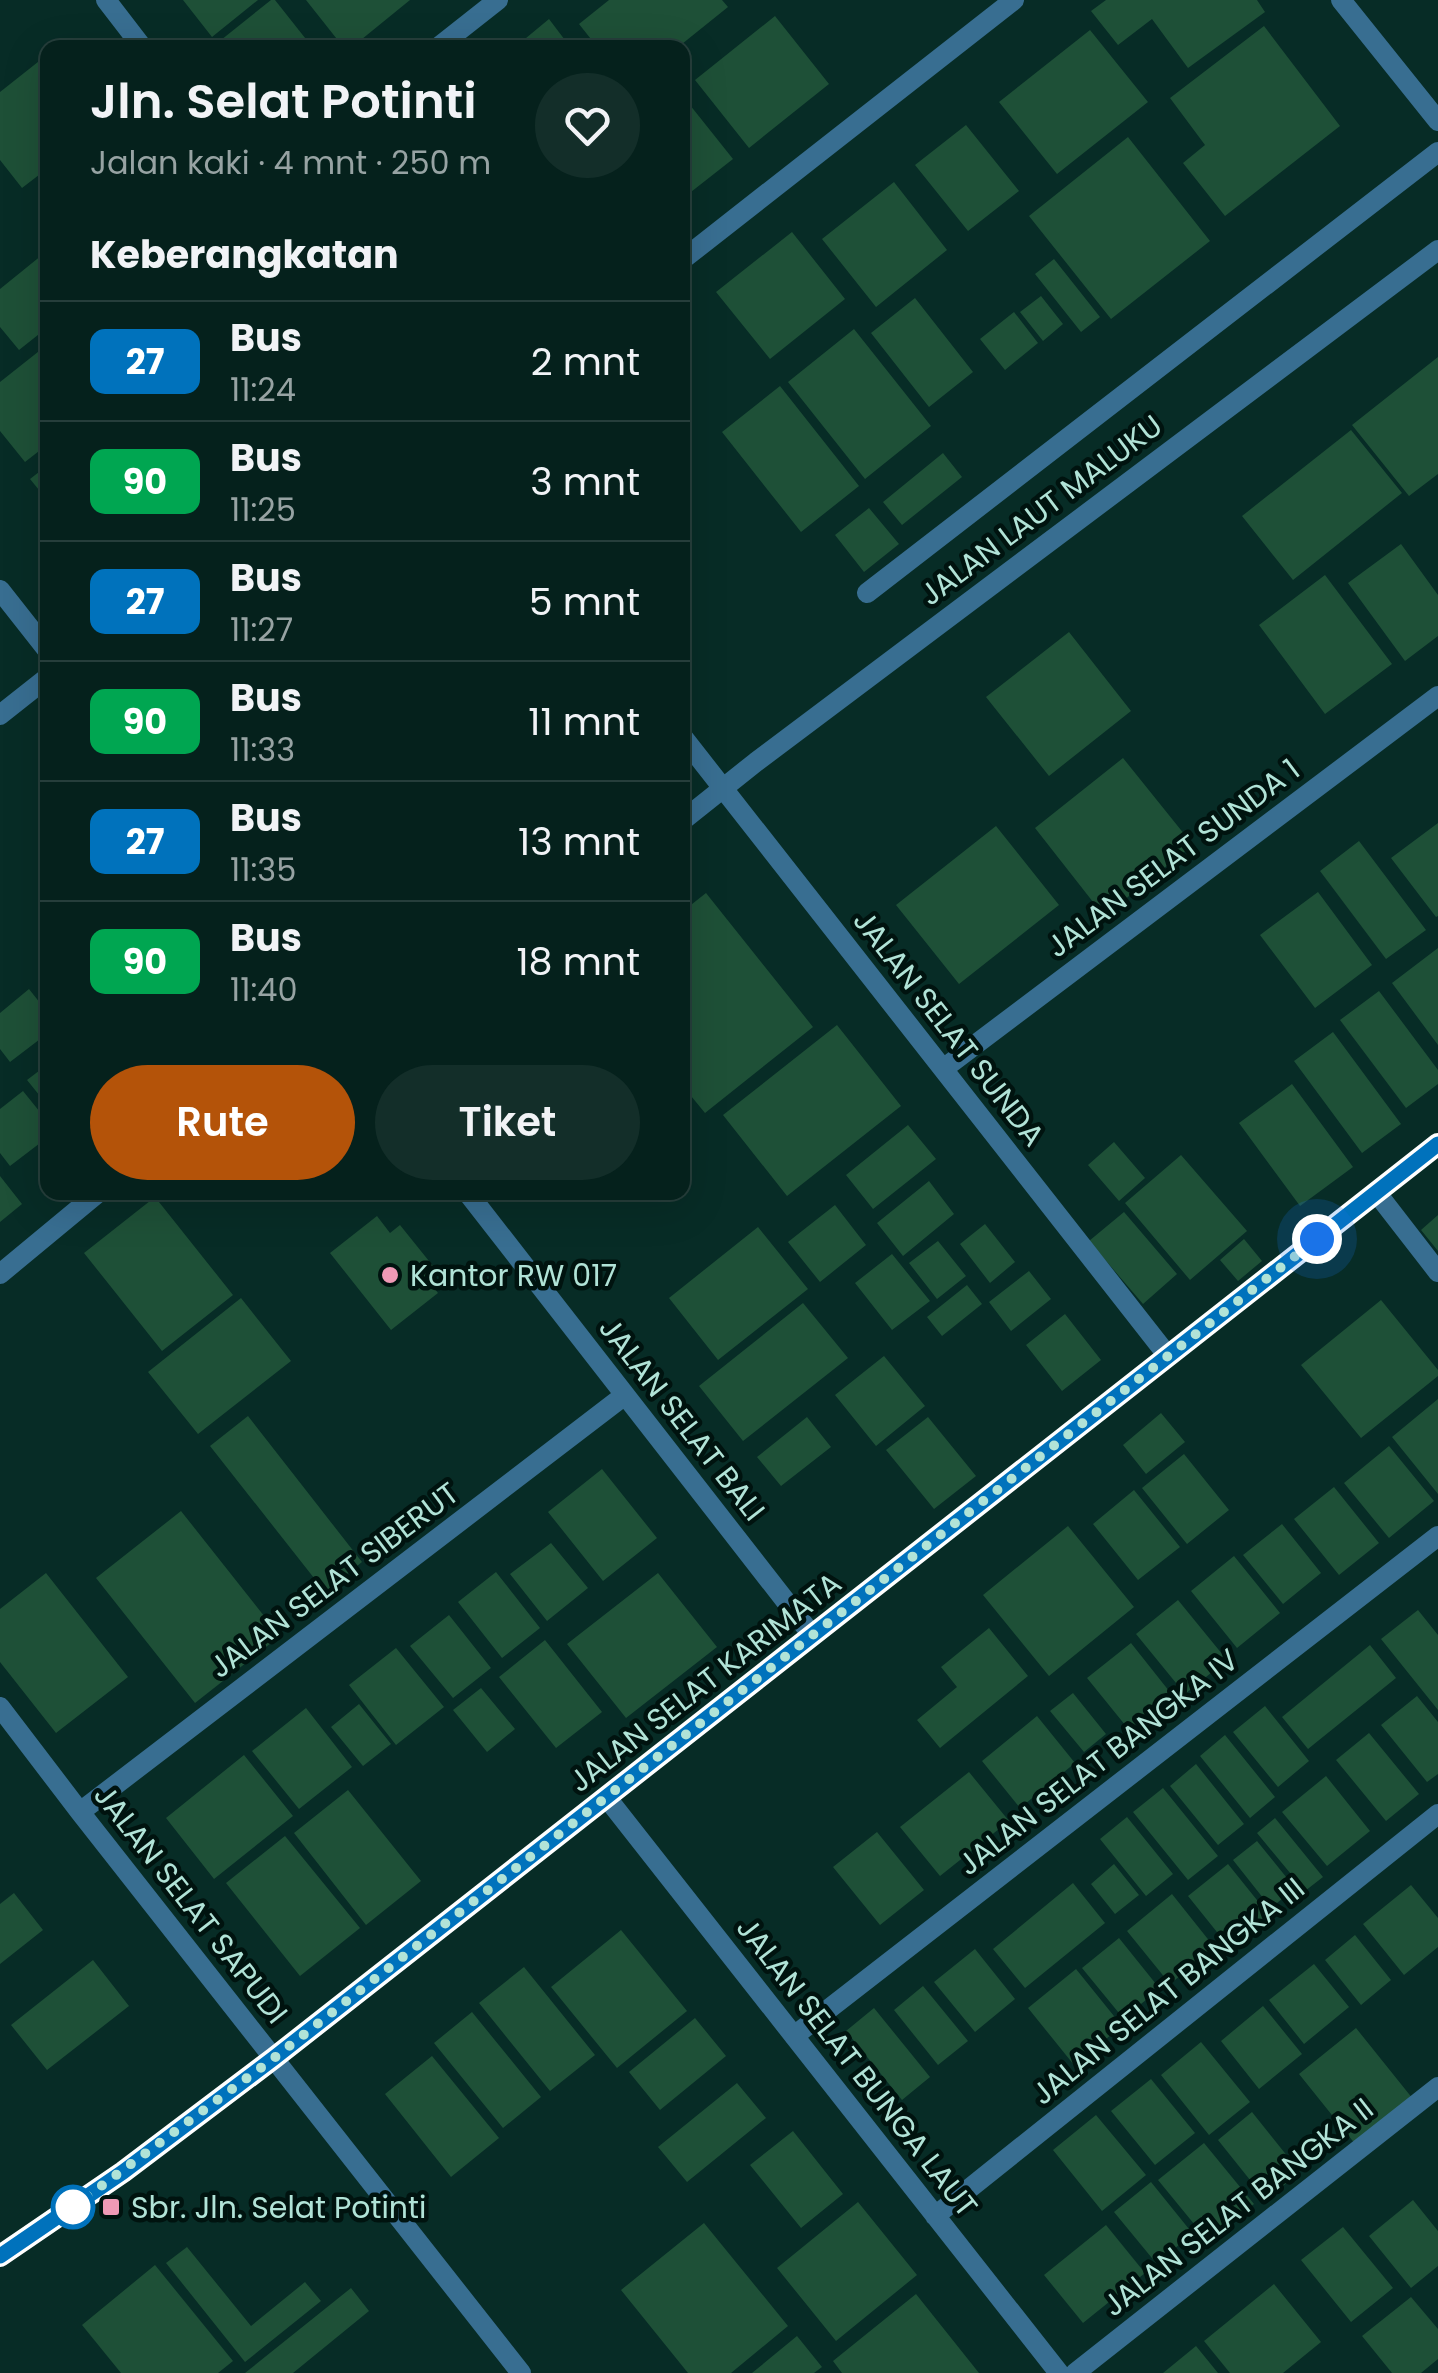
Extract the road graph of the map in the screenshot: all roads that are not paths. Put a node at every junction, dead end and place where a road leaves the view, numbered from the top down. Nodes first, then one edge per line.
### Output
1 (106, 0) edge
2 (498, 0) edge
3 (1014, 0) edge
4 (1341, 0) edge
5 (137, 40) edge
6 (447, 40) edge
7 (1438, 121) edge
8 (1438, 152) edge
9 (1438, 250) edge
10 (690, 254) edge
11 (0, 590) edge
12 (867, 594) dead end
13 (40, 642) edge
14 (40, 683) edge
15 (1438, 696) edge
16 (0, 715) edge
17 (690, 746) edge
18 (722, 787) junction
19 (690, 814) edge
20 (943, 1069) junction
21 (1438, 1144) edge
22 (1376, 1192) junction
23 (89, 1200) edge
24 (473, 1200) edge
25 (1438, 1272) edge
26 (0, 1274) edge
27 (1168, 1356) junction
28 (625, 1395) junction
29 (1438, 1536) edge
30 (812, 1635) junction
31 (0, 1707) edge
32 (607, 1798) junction
33 (80, 1812) junction
34 (1438, 1814) edge
35 (794, 2036) junction
36 (274, 2058) junction
37 (1438, 2087) edge
38 (935, 2216) junction
39 (0, 2256) edge
40 (521, 2373) edge
41 (1060, 2373) edge
42 (1075, 2373) edge

1 - 5 street
2 - 6 street
3 - 10 street
4 - 7 street
8 - 12 street, JALAN LAUT MALUKU
9 - 18 street, JALAN LAUT MALUKU
11 - 13 street
14 - 16 street
15 - 20 street, JALAN SELAT SUNDA 1
17 - 18 street, JALAN SELAT SUNDA
18 - 19 street, JALAN LAUT MALUKU
18 - 20 street, JALAN SELAT SUNDA
20 - 27 street, JALAN SELAT SUNDA
21 - 22 street, JALAN SELAT KARIMATA
22 - 25 street
22 - 27 street, JALAN SELAT KARIMATA
23 - 26 street
24 - 28 street, JALAN SELAT BALI
27 - 30 street, JALAN SELAT KARIMATA
28 - 30 street, JALAN SELAT BALI
28 - 33 street, JALAN SELAT SIBERUT
29 - 35 street, JALAN SELAT BANGKA IV
30 - 32 street, JALAN SELAT KARIMATA
31 - 33 street, JALAN SELAT SAPUDI
32 - 35 street, JALAN SELAT BUNGA LAUT
32 - 36 street, JALAN SELAT KARIMATA
33 - 36 street, JALAN SELAT SAPUDI
34 - 38 street, JALAN SELAT BANGKA III
35 - 38 street, JALAN SELAT BUNGA LAUT
36 - 39 street, JALAN SELAT KARIMATA
36 - 40 street, JALAN SELAT SAPUDI
37 - 42 street, JALAN SELAT BANGKA II
38 - 41 street, JALAN SELAT BUNGA LAUT

